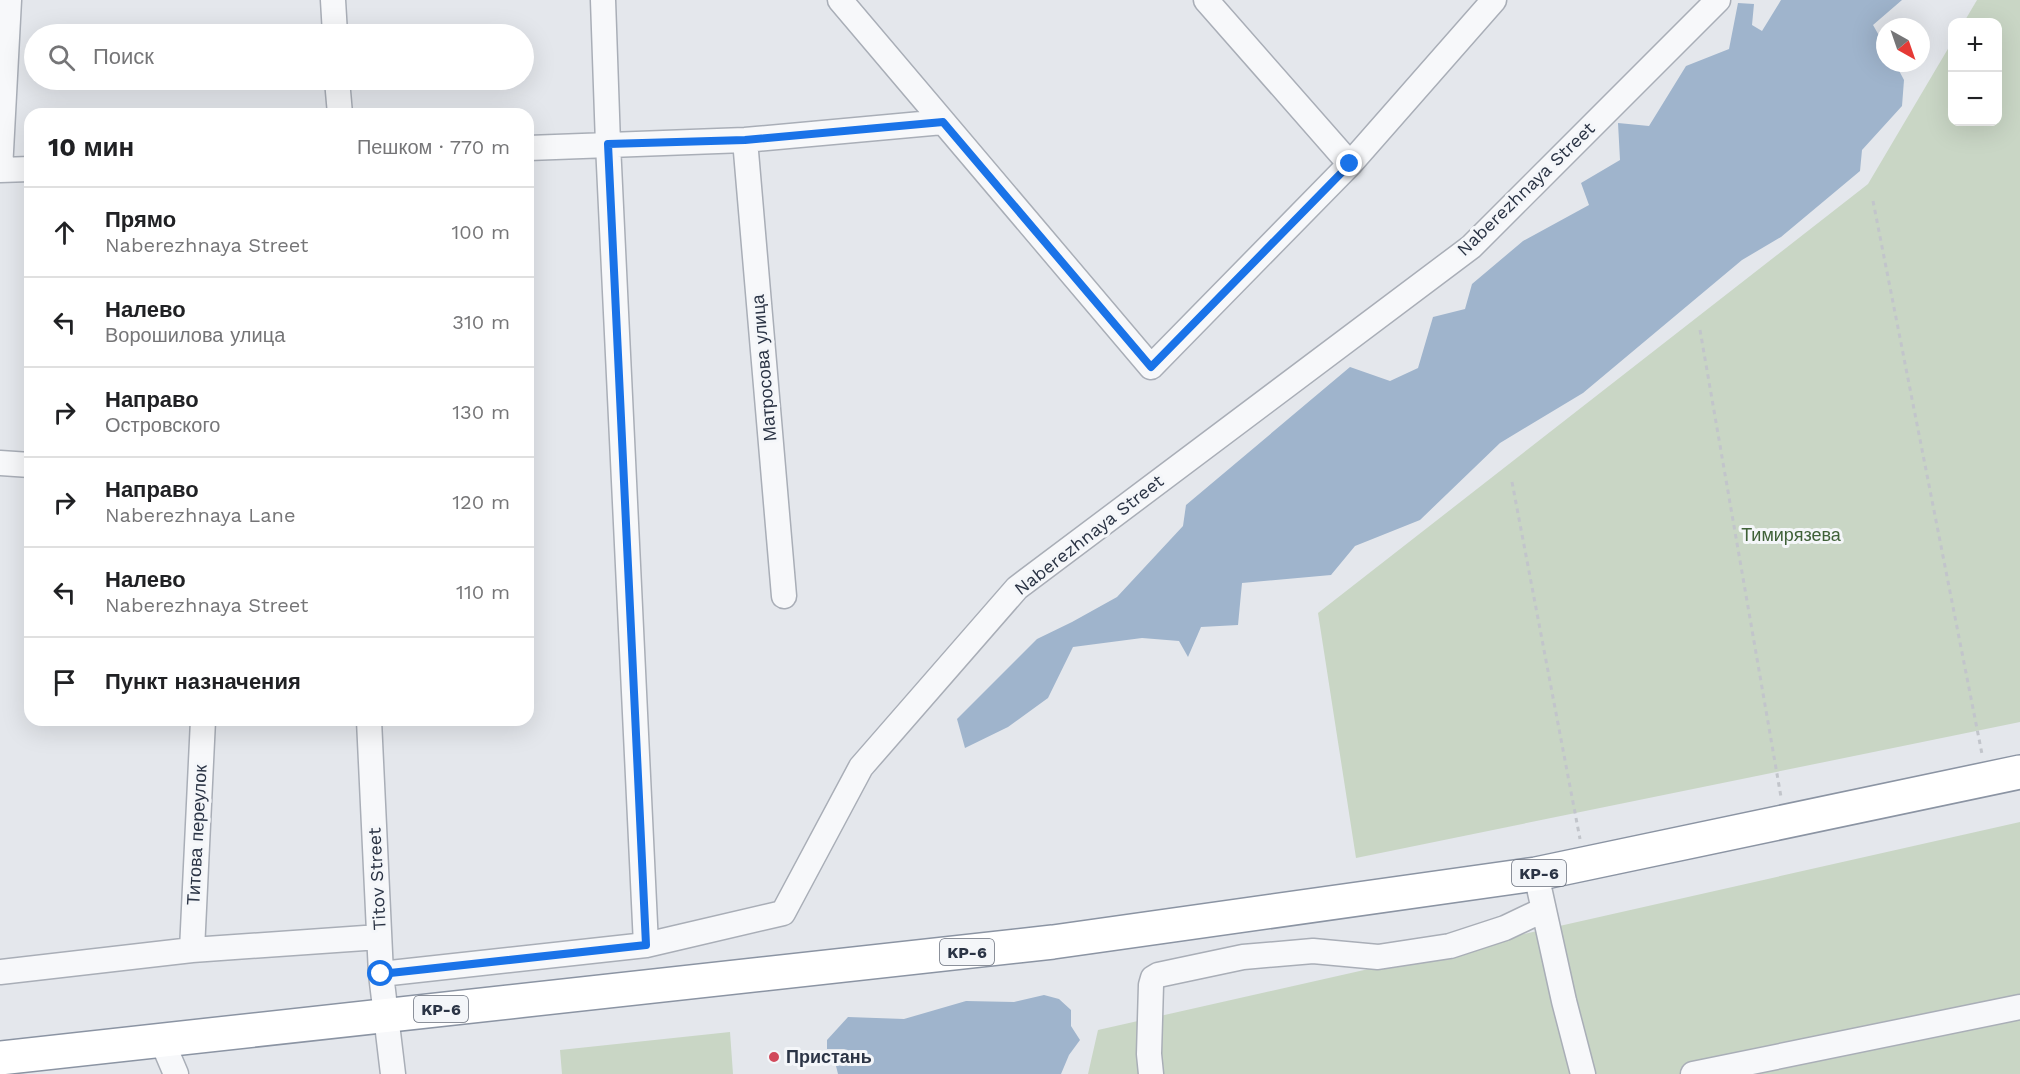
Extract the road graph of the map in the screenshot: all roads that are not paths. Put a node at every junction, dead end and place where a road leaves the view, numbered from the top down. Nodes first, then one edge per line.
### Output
1 (9, 0) edge
2 (333, 0) edge
3 (603, 0) edge
4 (840, 0) edge
5 (1206, 0) edge
6 (1494, 0) edge
7 (1718, 0) edge
8 (334, 24) edge
9 (338, 90) edge
10 (339, 108) edge
11 (943, 122) junction
12 (745, 140) junction
13 (608, 144) junction
14 (534, 148) edge
15 (1350, 164) junction
16 (24, 169) edge
17 (0, 170) edge
18 (0, 463) edge
19 (24, 465) edge
20 (784, 596) dead end
21 (203, 726) edge
22 (369, 726) edge
23 (2020, 772) edge
24 (1536, 874) junction
25 (1543, 910) junction
26 (380, 937) junction
27 (646, 945) junction
28 (192, 950) junction
29 (0, 972) edge
30 (381, 974) junction
31 (2020, 1007) edge
32 (386, 1015) junction
33 (162, 1041) junction
34 (0, 1058) edge
35 (176, 1074) edge
36 (393, 1074) edge
37 (1151, 1074) edge
38 (1583, 1074) edge
39 (1693, 1074) edge

1 - 17 street
2 - 8 street
3 - 13 street
4 - 11 street
5 - 15 street
6 - 15 street
7 - 27 street, Naberezhnaya Street
9 - 10 street
11 - 12 street
11 - 15 street
12 - 13 street
12 - 20 street, Матросова улица
13 - 14 street
13 - 27 street
16 - 17 street
18 - 19 street
21 - 28 street, Титова переулок
22 - 26 street, Titov Street
23 - 24 highway, KP-6
24 - 25 street
24 - 32 highway, KP-6
25 - 37 street
25 - 38 street
26 - 28 street
26 - 30 street, Titov Street
27 - 30 street, Naberezhnaya Street
28 - 29 street
30 - 32 street, Titov Street
31 - 39 street
32 - 33 highway, KP-6
32 - 36 street, Titov Street
33 - 34 highway, KP-6
33 - 35 street

